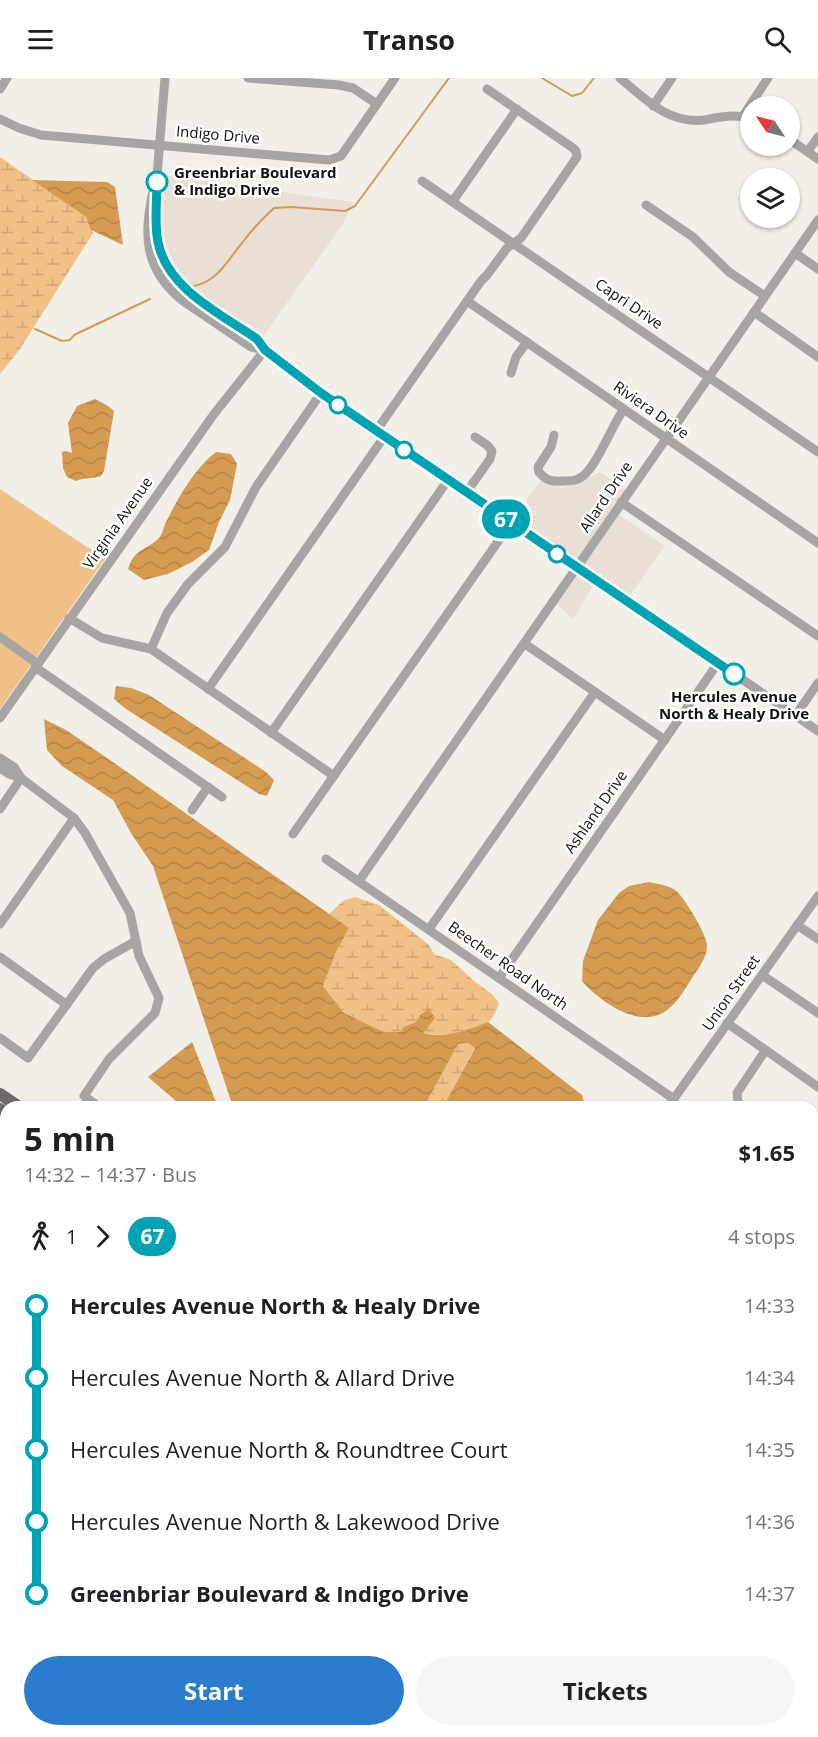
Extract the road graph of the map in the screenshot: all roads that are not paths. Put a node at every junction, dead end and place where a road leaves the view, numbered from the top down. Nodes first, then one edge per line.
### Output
1 (7, 78) edge
2 (165, 78) edge
3 (248, 78) edge
4 (395, 78) edge
5 (620, 78) edge
6 (672, 78) edge
7 (768, 78) edge
8 (317, 81) edge
9 (0, 88) edge
10 (487, 89) dead end
11 (758, 96) edge
12 (377, 104) junction
13 (653, 106) junction
14 (517, 109) junction
15 (740, 117) edge
16 (0, 119) edge
17 (818, 137) edge
18 (159, 144) junction
19 (800, 147) edge
20 (808, 152) junction
21 (818, 159) edge
22 (422, 181) dead end
23 (453, 201) junction
24 (646, 205) dead end
25 (818, 220) edge
26 (514, 243) junction
27 (795, 254) junction
28 (818, 269) edge
29 (765, 296) junction
30 (467, 301) junction
31 (754, 312) junction
32 (527, 342) junction
33 (265, 350) junction
34 (818, 357) edge
35 (511, 372) dead end
36 (709, 377) junction
37 (321, 393) junction
38 (624, 409) junction
39 (376, 431) junction
40 (554, 435) dead end
41 (384, 437) junction
42 (475, 437) dead end
43 (666, 437) junction
44 (818, 453) edge
45 (448, 480) junction
46 (466, 493) junction
47 (621, 502) junction
48 (511, 523) junction
49 (818, 543) edge
50 (577, 568) junction
51 (69, 618) junction
52 (818, 636) edge
53 (0, 638) edge
54 (525, 644) junction
55 (151, 649) junction
56 (718, 663) junction
57 (37, 665) junction
58 (818, 683) edge
59 (208, 689) junction
60 (595, 692) junction
61 (795, 716) junction
62 (0, 718) edge
63 (818, 731) edge
64 (271, 733) junction
65 (665, 740) junction
66 (0, 758) edge
67 (0, 768) edge
68 (334, 776) junction
69 (21, 778) junction
70 (208, 787) junction
71 (222, 797) dead end
72 (0, 809) edge
73 (192, 810) dead end
74 (74, 818) junction
75 (293, 834) dead end
76 (326, 859) dead end
77 (359, 881) junction
78 (818, 896) edge
79 (0, 924) edge
80 (797, 925) junction
81 (429, 929) junction
82 (818, 939) edge
83 (136, 941) junction
84 (0, 957) edge
85 (762, 975) junction
86 (499, 978) junction
87 (67, 1005) junction
88 (818, 1013) edge
89 (727, 1023) junction
90 (0, 1038) edge
91 (765, 1051) junction
92 (818, 1087) edge
93 (91, 1101) edge
94 (668, 1101) edge
95 (672, 1101) edge
96 (738, 1101) edge

1 - 9 street
2 - 18 street
3 - 8 street
4 - 12 street, Indigo Drive
5 - 13 street
6 - 13 street
7 - 11 street
8 - 12 street
10 - 14 street
12 - 18 street, Indigo Drive
13 - 15 street
14 - 23 street
14 - 26 street
16 - 18 street, Indigo Drive
17 - 20 street
18 - 33 street
19 - 20 street
20 - 21 street
22 - 23 street, Capri Drive
23 - 26 street, Capri Drive
24 - 29 street
25 - 27 street, Allard Drive
26 - 30 street
26 - 36 street, Capri Drive
27 - 28 street
27 - 29 street, Allard Drive
29 - 31 street, Allard Drive
30 - 32 street, Riviera Drive
30 - 39 street
31 - 34 street
31 - 36 street, Allard Drive
32 - 35 street
32 - 38 street, Riviera Drive
33 - 37 street
33 - 51 street, Virginia Avenue
36 - 43 street, Allard Drive
36 - 44 street, Capri Drive
37 - 39 street
37 - 55 street
38 - 40 street
38 - 43 street, Riviera Drive
39 - 41 street
41 - 45 street
41 - 59 street
42 - 46 street
43 - 47 street, Allard Drive
43 - 49 street, Riviera Drive
45 - 46 street
45 - 64 street
46 - 48 street
47 - 50 street, Allard Drive
47 - 52 street
48 - 50 street
48 - 68 street
50 - 54 street, Allard Drive
50 - 56 street
51 - 55 street
51 - 57 street, Virginia Avenue
53 - 57 street
54 - 60 street
54 - 77 street, Allard Drive
55 - 59 street
56 - 61 street
56 - 65 street, Ashland Drive
57 - 62 street, Virginia Avenue
57 - 70 street
58 - 61 street
59 - 64 street
60 - 65 street
60 - 81 street
61 - 63 street
64 - 68 street
65 - 86 street, Ashland Drive
66 - 69 street
67 - 69 street
68 - 75 street
69 - 72 street
69 - 74 street
70 - 71 street
70 - 73 street
74 - 79 street
74 - 83 street
76 - 77 street, Beecher Road North
77 - 81 street, Beecher Road North
78 - 80 street, Union Street
80 - 82 street
80 - 85 street, Union Street
81 - 86 street, Beecher Road North
83 - 87 street
83 - 93 street
84 - 87 street
85 - 88 street
85 - 89 street, Union Street
86 - 94 street, Beecher Road North
87 - 90 street
89 - 91 street
89 - 95 street, Union Street
91 - 92 street
91 - 96 street

